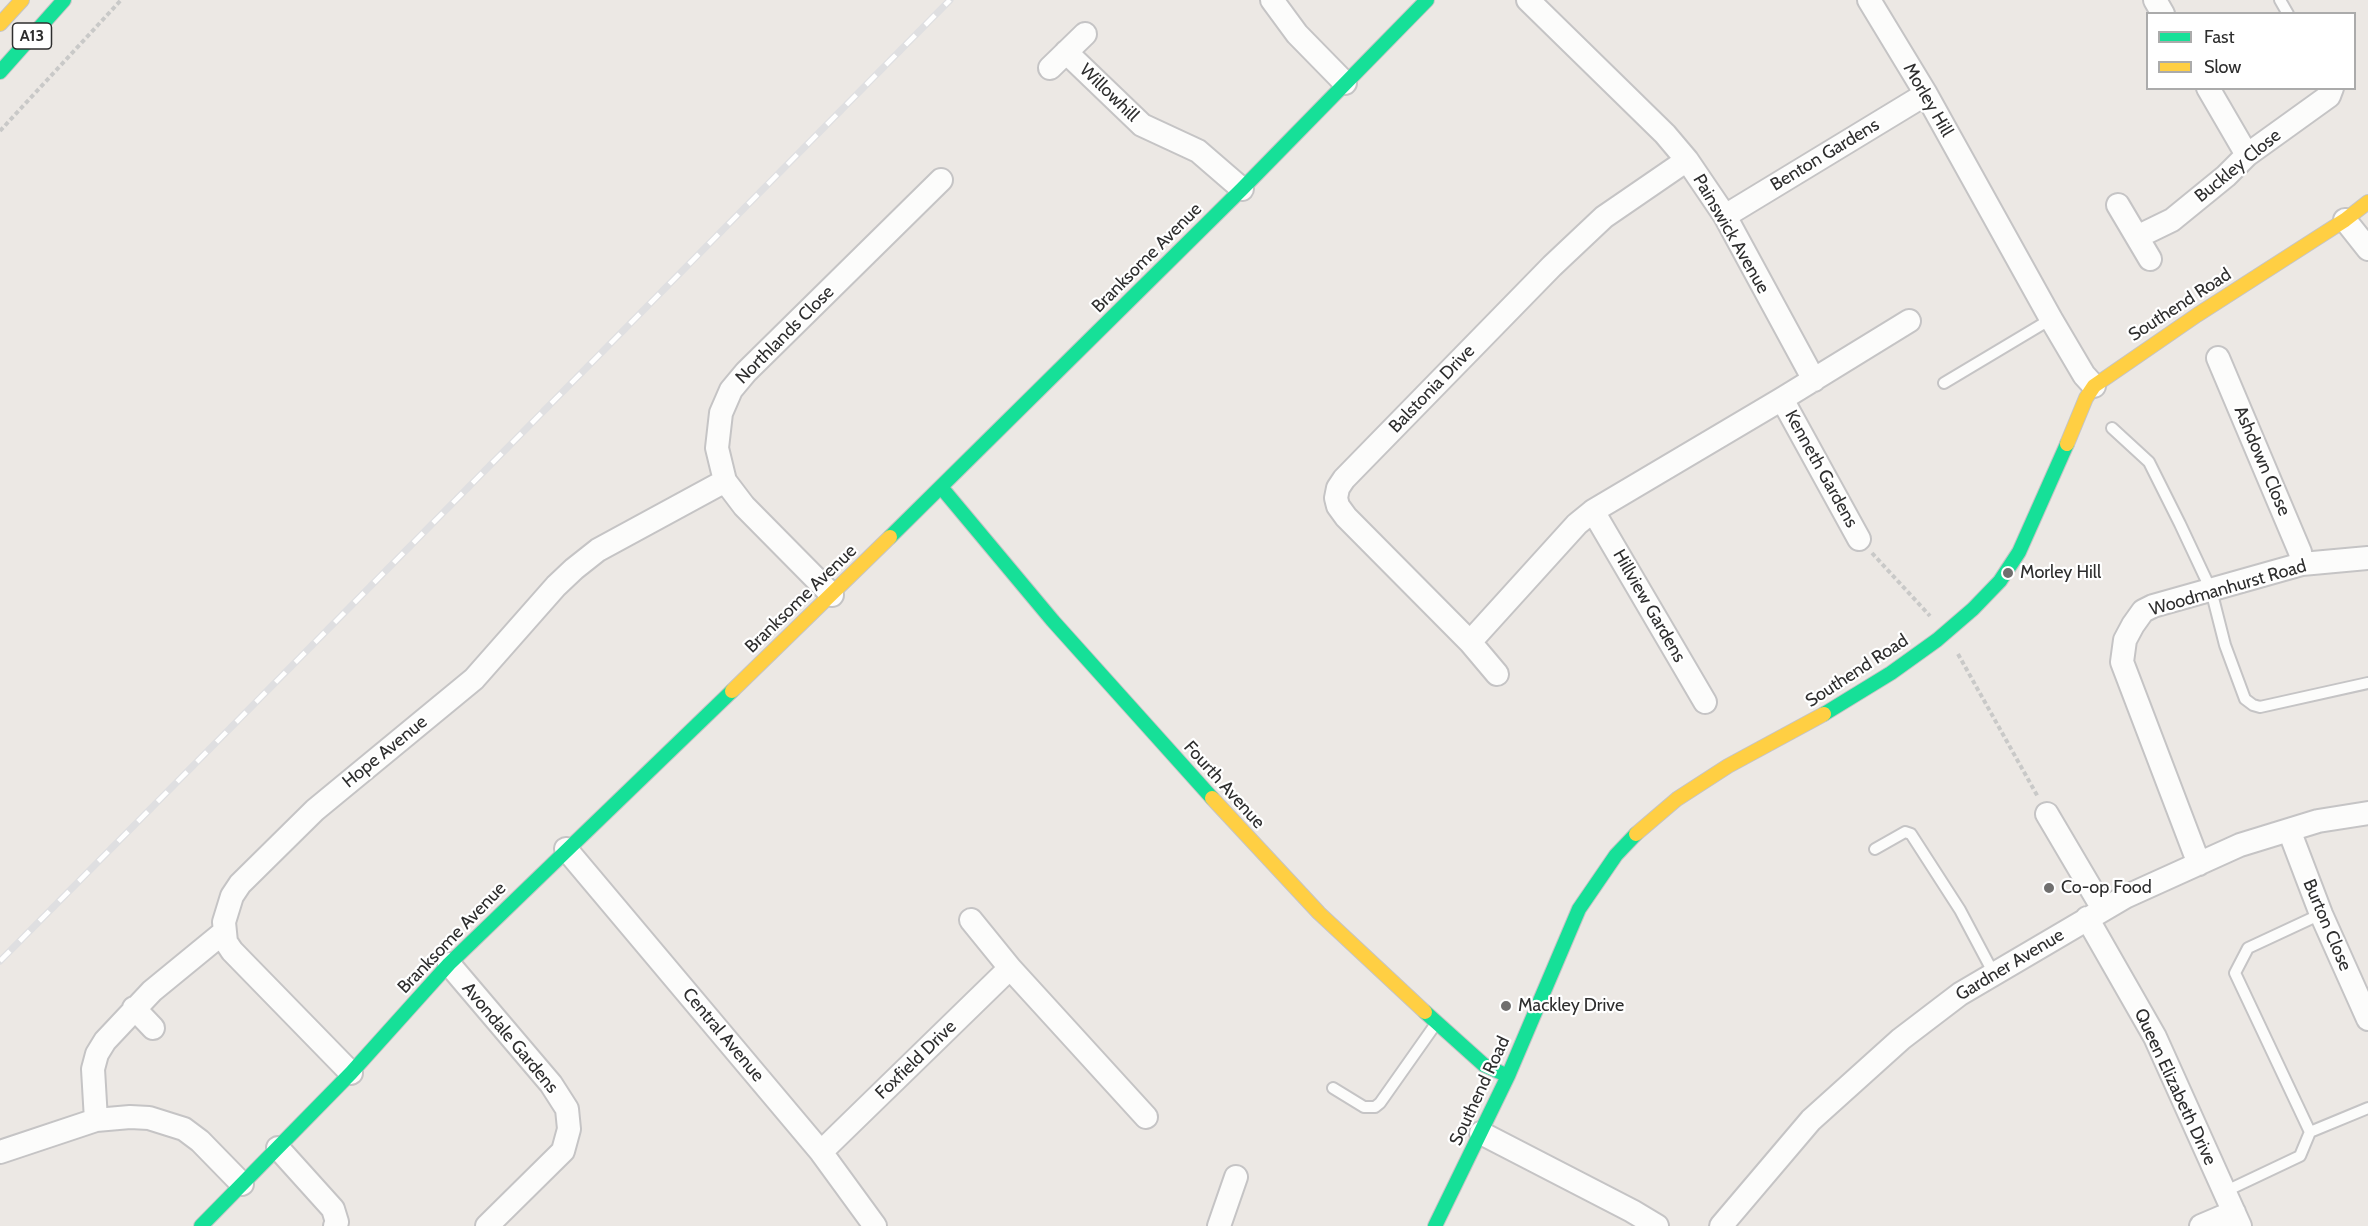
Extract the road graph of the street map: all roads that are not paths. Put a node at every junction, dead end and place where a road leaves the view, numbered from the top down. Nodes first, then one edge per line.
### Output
1 (22, 0) edge
2 (64, 0) edge
3 (1272, 0) edge
4 (1427, 0) edge
5 (1528, 0) edge
6 (1869, 0) edge
7 (0, 24) edge
8 (1085, 34) dead end
9 (0, 72) edge
10 (1345, 83) junction
11 (2209, 90) edge
12 (2331, 90) edge
13 (1926, 94) junction
14 (2247, 155) junction
15 (1687, 160) junction
16 (941, 180) dead end
17 (1242, 189) junction
18 (2368, 202) edge
19 (2118, 205) dead end
20 (1725, 216) junction
21 (2345, 219) junction
22 (2137, 237) junction
23 (2368, 249) edge
24 (2150, 259) dead end
25 (2051, 319) junction
26 (1909, 321) dead end
27 (2218, 358) dead end
28 (1814, 380) junction
29 (1944, 384) dead end
30 (2094, 386) junction
31 (1782, 399) junction
32 (2112, 428) dead end
33 (725, 481) junction
34 (941, 488) junction
35 (1593, 511) junction
36 (1859, 539) road end
37 (2368, 558) edge
38 (2302, 564) junction
39 (2211, 590) junction
40 (832, 595) junction
41 (1470, 642) junction
42 (1497, 674) dead end
43 (2368, 683) edge
44 (1705, 702) dead end
45 (2368, 813) edge
46 (2047, 814) road end
47 (2289, 830) junction
48 (566, 849) junction
49 (1875, 849) dead end
50 (2199, 864) junction
51 (2095, 913) junction
52 (2321, 914) junction
53 (970, 920) dead end
54 (224, 932) junction
55 (449, 964) junction
56 (1010, 968) junction
57 (1994, 974) junction
58 (134, 1008) junction
59 (2368, 1019) edge
60 (1437, 1022) junction
61 (153, 1028) dead end
62 (351, 1073) junction
63 (1508, 1076) junction
64 (1333, 1088) dead end
65 (2368, 1108) edge
66 (1146, 1117) dead end
67 (96, 1120) junction
68 (2310, 1132) junction
69 (1481, 1134) junction
70 (278, 1148) junction
71 (0, 1152) edge
72 (821, 1152) junction
73 (1236, 1177) dead end
74 (242, 1184) junction
75 (2224, 1192) junction
76 (2237, 1219) edge
77 (215, 1221) edge
78 (335, 1226) edge
79 (488, 1226) edge
80 (875, 1226) edge
81 (1219, 1226) edge
82 (1435, 1226) edge
83 (1657, 1226) edge
84 (1721, 1226) edge
85 (2201, 1226) edge

1 - 7 main road, A13
2 - 9 main road, A13
3 - 10 street
4 - 10 main road, Branksome Avenue
5 - 15 street, Painswick Avenue
6 - 13 street, Morley Hill
8 - 17 street, Willowhill
10 - 17 main road, Branksome Avenue
11 - 14 street
12 - 14 street, Buckley Close
13 - 20 street, Benton Gardens
13 - 25 street, Morley Hill
14 - 22 street, Buckley Close
15 - 20 street, Painswick Avenue
15 - 41 street, Balstonia Drive
16 - 33 street, Northlands Close
17 - 34 main road, Branksome Avenue
18 - 21 main road, Southend Road
19 - 22 street
20 - 28 street, Painswick Avenue
21 - 23 street
21 - 30 main road, Southend Road
22 - 24 street
25 - 29 lane
25 - 30 street, Morley Hill
26 - 28 street
27 - 38 street, Ashdown Close
28 - 31 street
30 - 63 main road, Southend Road
31 - 35 street
31 - 36 street, Kenneth Gardens
32 - 39 lane
33 - 40 street, Northlands Close
33 - 54 street, Hope Avenue
34 - 40 main road, Branksome Avenue
34 - 60 main road, Fourth Avenue
35 - 41 street
35 - 44 street, Hillview Gardens
37 - 38 street, Woodmanhurst Road
38 - 39 street, Woodmanhurst Road
39 - 43 lane
39 - 50 street, Woodmanhurst Road
40 - 48 main road, Branksome Avenue
41 - 42 street, Balstonia Drive
45 - 47 street, Gardner Avenue
46 - 51 street, Queen Elizabeth Drive
47 - 50 street, Gardner Avenue
47 - 52 street, Burton Close
48 - 55 main road, Branksome Avenue
48 - 72 street, Central Avenue
49 - 57 lane
50 - 51 street, Gardner Avenue
51 - 57 street, Gardner Avenue
51 - 75 street, Queen Elizabeth Drive
52 - 59 street, Burton Close
52 - 68 lane
53 - 56 street
54 - 58 street
54 - 62 street
55 - 62 main road, Branksome Avenue
55 - 79 street, Avondale Gardens
56 - 66 street
56 - 72 street, Foxfield Drive
57 - 84 street, Gardner Avenue
58 - 61 street
58 - 67 street
60 - 63 main road, Fourth Avenue
60 - 64 lane
62 - 70 main road, Branksome Avenue
63 - 69 main road, Southend Road
65 - 68 lane
67 - 71 street
67 - 74 street
68 - 75 lane
69 - 82 main road, Southend Road
69 - 83 street
70 - 74 main road, Branksome Avenue
70 - 78 street
72 - 80 street, Central Avenue
73 - 81 street
74 - 77 main road, Branksome Avenue
75 - 76 street, Queen Elizabeth Drive
76 - 85 street

